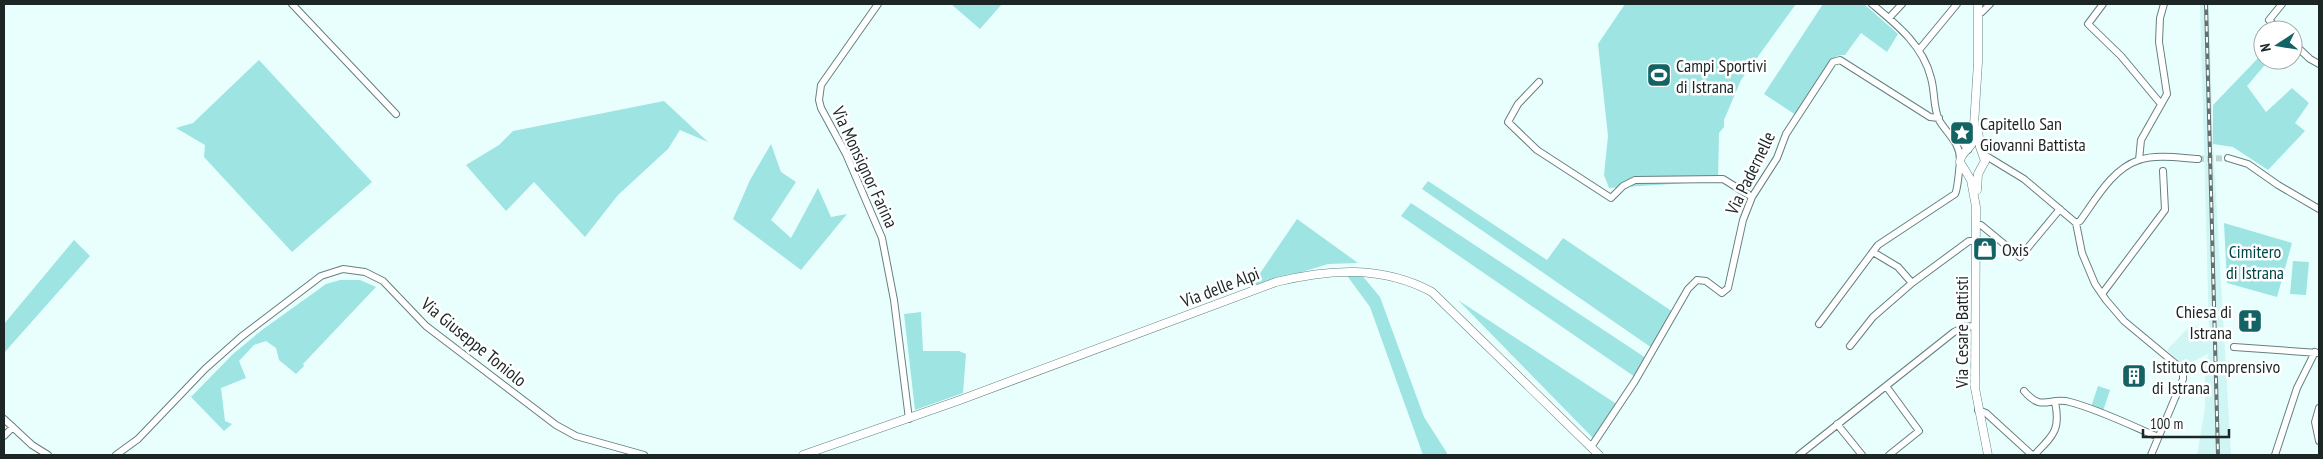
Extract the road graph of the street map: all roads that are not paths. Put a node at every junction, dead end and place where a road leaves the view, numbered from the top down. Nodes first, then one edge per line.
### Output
1 (292, 4) edge
2 (878, 4) edge
3 (1872, 4) edge
4 (1902, 4) edge
5 (1957, 4) edge
6 (1978, 4) edge
7 (1990, 4) edge
8 (2101, 4) edge
9 (2164, 4) edge
10 (2282, 4) edge
11 (1978, 13) junction
12 (1890, 18) junction
13 (2269, 20) edge
14 (1919, 50) junction
15 (2303, 52) edge
16 (2319, 64) edge
17 (1540, 82) dead end
18 (1976, 95) junction
19 (2161, 104) junction
20 (396, 114) dead end
21 (1940, 120) junction
22 (1969, 149) junction
23 (1982, 153) junction
24 (2198, 158) tunnel mouth
25 (2228, 158) tunnel mouth
26 (2140, 160) junction
27 (1960, 161) junction
28 (2002, 166) junction
29 (1981, 170) junction
30 (2163, 171) dead end
31 (1967, 172) junction
32 (1958, 176) junction
33 (1752, 197) junction
34 (1976, 207) junction
35 (2060, 209) junction
36 (2319, 209) edge
37 (2076, 223) junction
38 (1976, 225) junction
39 (1976, 241) junction
40 (1873, 252) junction
41 (1912, 283) junction
42 (2102, 294) junction
43 (1819, 324) dead end
44 (1974, 326) junction
45 (1850, 346) dead end
46 (2234, 347) dead end
47 (2317, 352) edge
48 (1886, 386) junction
49 (2024, 391) dead end
50 (2055, 402) junction
51 (2319, 408) edge
52 (1978, 410) junction
53 (4, 419) edge
54 (909, 419) junction
55 (1838, 424) junction
56 (13, 427) junction
57 (4, 436) edge
58 (2158, 437) junction
59 (2319, 441) edge
60 (1591, 447) junction
61 (48, 455) edge
62 (116, 455) edge
63 (644, 455) edge
64 (803, 455) edge
65 (1599, 455) edge
66 (1799, 455) edge
67 (1862, 455) edge
68 (1889, 455) edge
69 (1988, 455) edge
70 (2033, 455) edge
71 (2151, 455) edge
72 (2275, 455) edge

1 - 20 street
2 - 54 street, Via Monsignor Farina
3 - 12 street
4 - 12 street
5 - 14 street
6 - 11 main road, Via Cesare Battisti
7 - 11 street
8 - 19 street
9 - 19 street
10 - 13 street
11 - 18 main road, Via Cesare Battisti
12 - 14 street
14 - 21 street
15 - 16 street
17 - 33 street
18 - 22 main road, Via Cesare Battisti
18 - 23 main road, Via Cesare Battisti
19 - 26 street
21 - 22 street
21 - 27 street
21 - 33 street, Via Padernelle
22 - 23 main road
22 - 27 main road, Via Cesare Battisti
23 - 28 street
23 - 29 main road, Via Cesare Battisti
24 - 26 street
25 - 36 street
26 - 37 street
27 - 31 main road, Via Cesare Battisti
27 - 32 street
28 - 29 street
28 - 35 street
29 - 31 main road
29 - 34 main road, Via Cesare Battisti
30 - 42 street
31 - 32 street
31 - 34 main road, Via Cesare Battisti
32 - 40 street
33 - 60 street, Via Padernelle
34 - 38 main road, Via Cesare Battisti
35 - 37 street
35 - 38 street
37 - 42 street
38 - 39 main road, Via Cesare Battisti
39 - 41 street
39 - 44 main road, Via Cesare Battisti
40 - 41 street
40 - 43 street
41 - 45 street
42 - 58 street
44 - 48 street
44 - 52 main road, Via Cesare Battisti
46 - 47 street
47 - 72 street
48 - 55 street
48 - 68 street
49 - 50 street
50 - 58 street
50 - 70 street
51 - 59 street
52 - 69 main road, Via Cesare Battisti
52 - 70 street
53 - 56 street
54 - 60 main road, Via delle Alpi
54 - 64 main road, Via delle Alpi
55 - 66 street
55 - 67 street
56 - 57 street
56 - 61 street
58 - 71 street
60 - 65 main road, Via delle Alpi
62 - 63 street, Via Giuseppe Toniolo

